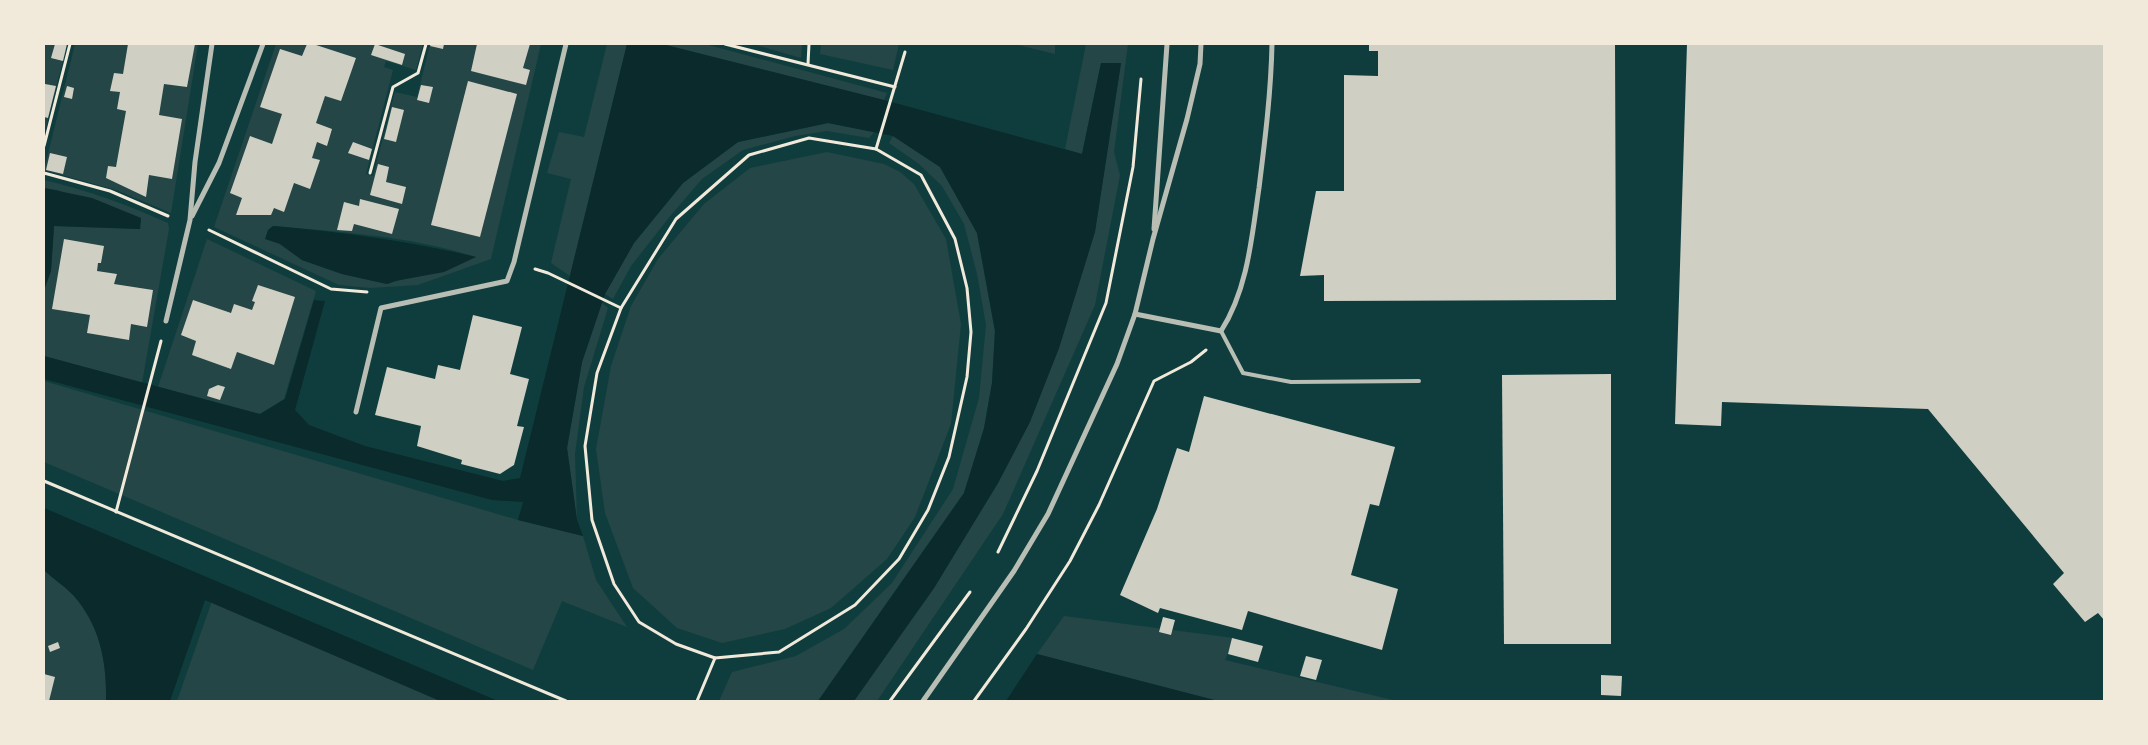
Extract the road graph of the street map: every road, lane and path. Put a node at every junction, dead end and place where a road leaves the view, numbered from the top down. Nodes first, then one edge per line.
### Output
1 (70, 44) edge
2 (212, 44) edge
3 (263, 44) edge
4 (426, 44) edge
5 (566, 44) edge
6 (725, 44) edge
7 (809, 44) edge
8 (1167, 44) edge
9 (1201, 44) edge
10 (1272, 44) edge
11 (905, 52) dead end
12 (808, 64) junction
13 (1142, 72) dead end
14 (895, 87) junction
15 (44, 146) edge
16 (876, 150) junction
17 (44, 173) edge
18 (370, 173) dead end
19 (190, 220) junction
20 (1153, 239) junction
21 (548, 273) dead end
22 (381, 308) junction
23 (621, 308) junction
24 (1136, 314) junction
25 (166, 321) joint
26 (1221, 331) junction
27 (1419, 381) dead end
28 (356, 412) dead end
29 (44, 480) edge
30 (116, 512) junction
31 (994, 559) dead end
32 (971, 590) dead end
33 (715, 658) junction
34 (566, 701) edge
35 (697, 701) edge
36 (890, 701) edge
37 (923, 701) edge
38 (974, 701) edge

1 - 15 path
2 - 19 street
3 - 19 street
4 - 18 path
5 - 22 street
6 - 12 path
7 - 12 path
8 - 20 street
9 - 20 street
10 - 26 street
11 - 14 path
12 - 14 path
13 - 31 path
14 - 16 path
16 - 23 path
16 - 33 path
17 - 19 path
19 - 22 path
19 - 25 street
20 - 24 street
21 - 23 path
22 - 28 street
23 - 33 path
24 - 26 street
24 - 37 street
25 - 30 path
26 - 27 lane
26 - 38 path
29 - 30 path
30 - 34 path
32 - 36 path
33 - 35 path

